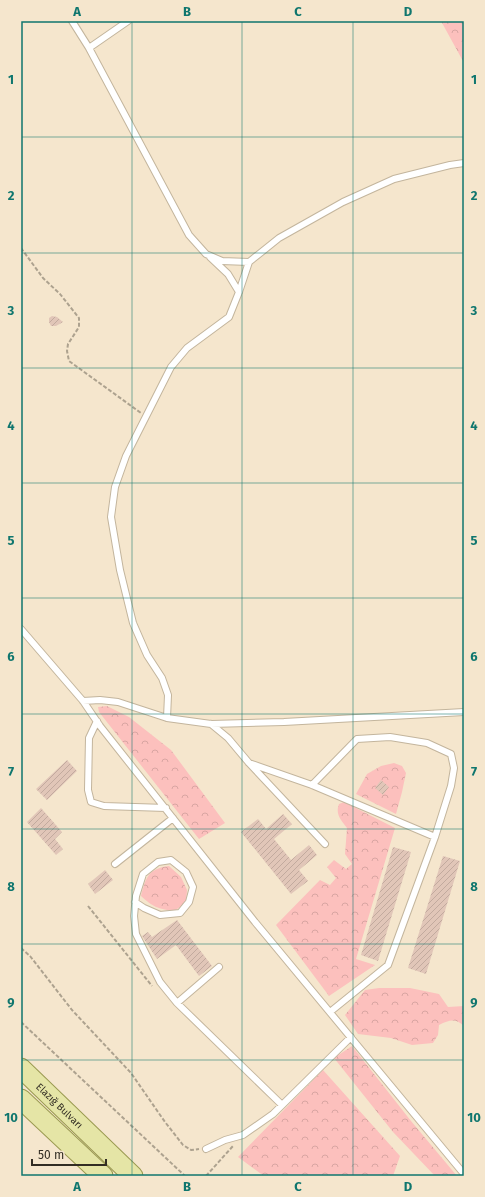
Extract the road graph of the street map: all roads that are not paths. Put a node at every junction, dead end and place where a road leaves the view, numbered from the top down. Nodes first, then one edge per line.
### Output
1 (72, 21) edge
2 (128, 21) edge
3 (88, 48) junction
4 (464, 163) edge
5 (206, 254) junction
6 (249, 262) junction
7 (239, 292) junction
8 (21, 629) edge
9 (83, 702) junction
10 (464, 712) edge
11 (167, 718) junction
12 (97, 721) junction
13 (211, 724) junction
14 (249, 763) junction
15 (312, 785) junction
16 (166, 808) junction
17 (173, 818) junction
18 (435, 836) junction
19 (325, 844) dead end
20 (115, 864) dead end
21 (135, 902) junction
22 (219, 967) dead end
23 (177, 1003) junction
24 (330, 1012) junction
25 (351, 1037) junction
26 (21, 1068) edge
27 (21, 1099) edge
28 (282, 1105) junction
29 (206, 1149) road end
30 (464, 1174) edge
31 (103, 1176) edge
32 (133, 1176) edge

1 - 3 lane
2 - 3 lane
3 - 5 lane
4 - 6 lane
5 - 6 lane
5 - 7 lane
6 - 7 lane
7 - 11 lane
8 - 9 lane
9 - 11 lane
9 - 12 lane
10 - 13 lane
11 - 13 lane
12 - 16 lane
12 - 16 lane
13 - 14 lane
14 - 15 lane
14 - 19 lane
15 - 18 lane
15 - 18 lane
16 - 17 lane
17 - 20 lane
17 - 24 lane
18 - 24 lane
21 - 21 lane
21 - 23 lane
22 - 23 lane
23 - 28 lane
24 - 25 lane
25 - 28 lane
25 - 30 lane
26 - 32 main road, Elazığ Bulvarı
27 - 31 main road
28 - 29 lane

